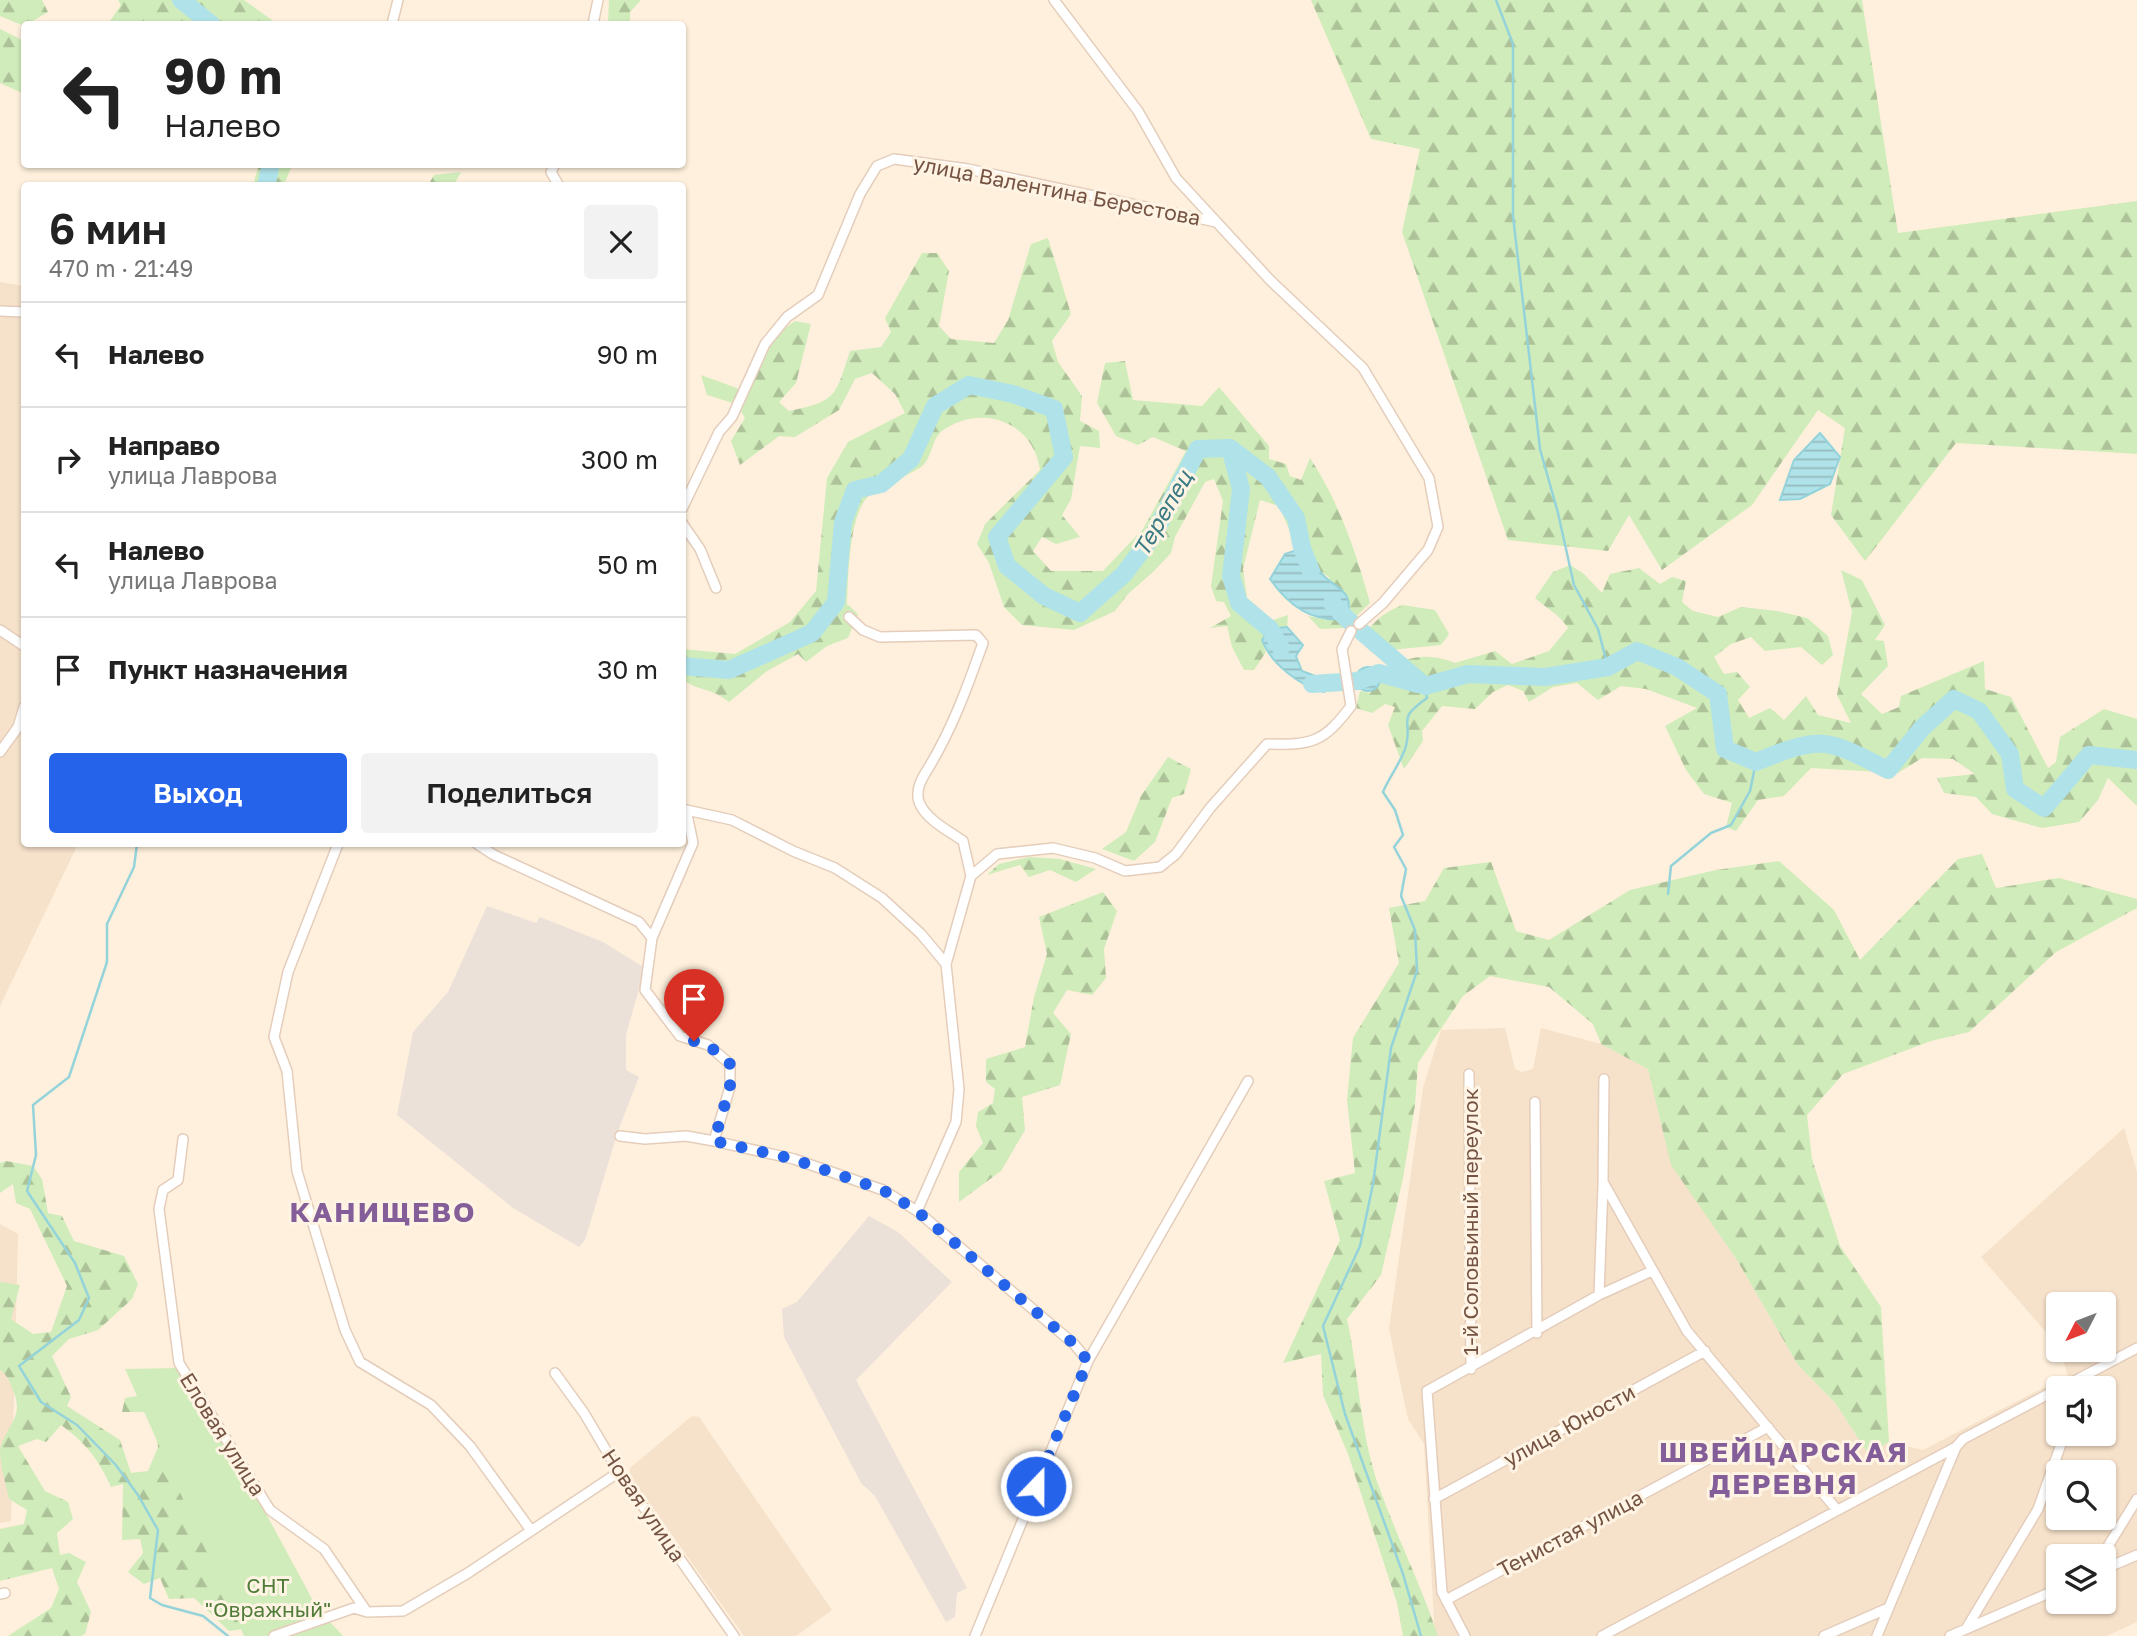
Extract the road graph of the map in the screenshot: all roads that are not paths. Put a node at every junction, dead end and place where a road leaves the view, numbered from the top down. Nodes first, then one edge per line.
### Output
1 (398, 0) edge
2 (598, 0) edge
3 (1054, 0) edge
4 (393, 21) edge
5 (594, 21) edge
6 (1218, 222) junction
7 (0, 311) edge
8 (21, 313) edge
9 (686, 501) edge
10 (686, 529) edge
11 (716, 588) dead end
12 (849, 617) dead end
13 (1359, 624) dead end
14 (0, 630) edge
15 (1351, 631) dead end
16 (21, 644) edge
17 (21, 717) edge
18 (0, 752) edge
19 (686, 809) edge
20 (686, 818) edge
21 (337, 847) edge
22 (482, 847) edge
23 (971, 876) junction
24 (652, 938) junction
25 (946, 964) junction
26 (1469, 1074) dead end
27 (1604, 1079) dead end
28 (1248, 1081) dead end
29 (1535, 1101) dead end
30 (620, 1136) dead end
31 (183, 1139) dead end
32 (714, 1141) junction
33 (1603, 1182) junction
34 (917, 1211) junction
35 (1652, 1271) junction
36 (1599, 1295) junction
37 (1537, 1333) junction
38 (2137, 1348) edge
39 (1705, 1351) junction
40 (1088, 1361) junction
41 (1471, 1369) junction
42 (555, 1373) dead end
43 (2085, 1376) edge
44 (2046, 1395) edge
45 (1768, 1427) junction
46 (2060, 1446) edge
47 (1956, 1447) junction
48 (619, 1472) junction
49 (1434, 1499) junction
50 (2137, 1499) edge
51 (1837, 1510) junction
52 (530, 1529) junction
53 (2109, 1544) edge
54 (2137, 1555) edge
55 (2116, 1564) edge
56 (2046, 1594) edge
57 (1446, 1600) junction
58 (1886, 1609) junction
59 (367, 1612) junction
60 (1966, 1629) junction
61 (274, 1636) edge
62 (734, 1636) edge
63 (975, 1636) edge
64 (1465, 1636) edge
65 (1602, 1636) edge
66 (1824, 1636) edge
67 (1877, 1636) edge
68 (1950, 1636) edge

1 - 4 street
2 - 5 street
3 - 6 street
6 - 9 street, улица Валентина Берестова
6 - 13 street
7 - 8 street
10 - 11 street
12 - 23 street
14 - 16 street
15 - 23 street
17 - 18 street
19 - 25 street
20 - 24 street
21 - 52 street
22 - 24 street
23 - 25 street
24 - 32 street
25 - 34 street
26 - 41 street, 1-й Соловьиный переулок
27 - 33 street
28 - 40 street
29 - 37 street
30 - 32 street
31 - 59 street, Еловая улица
32 - 34 street
33 - 35 street
33 - 36 street
34 - 40 street
35 - 36 street
35 - 39 street
36 - 37 street
37 - 41 street
38 - 43 street
39 - 45 street
39 - 49 street, улица Юности
40 - 63 street
41 - 49 street
42 - 48 street, Новая улица
44 - 47 street
45 - 51 street
45 - 57 street, Тенистая улица
46 - 60 street
47 - 51 street
47 - 58 street
48 - 52 street
48 - 62 street, Новая улица
49 - 57 street
50 - 53 street
51 - 65 street
52 - 59 street
54 - 55 street
56 - 60 street
57 - 64 street
58 - 66 street
58 - 67 street
59 - 61 street
60 - 68 street

